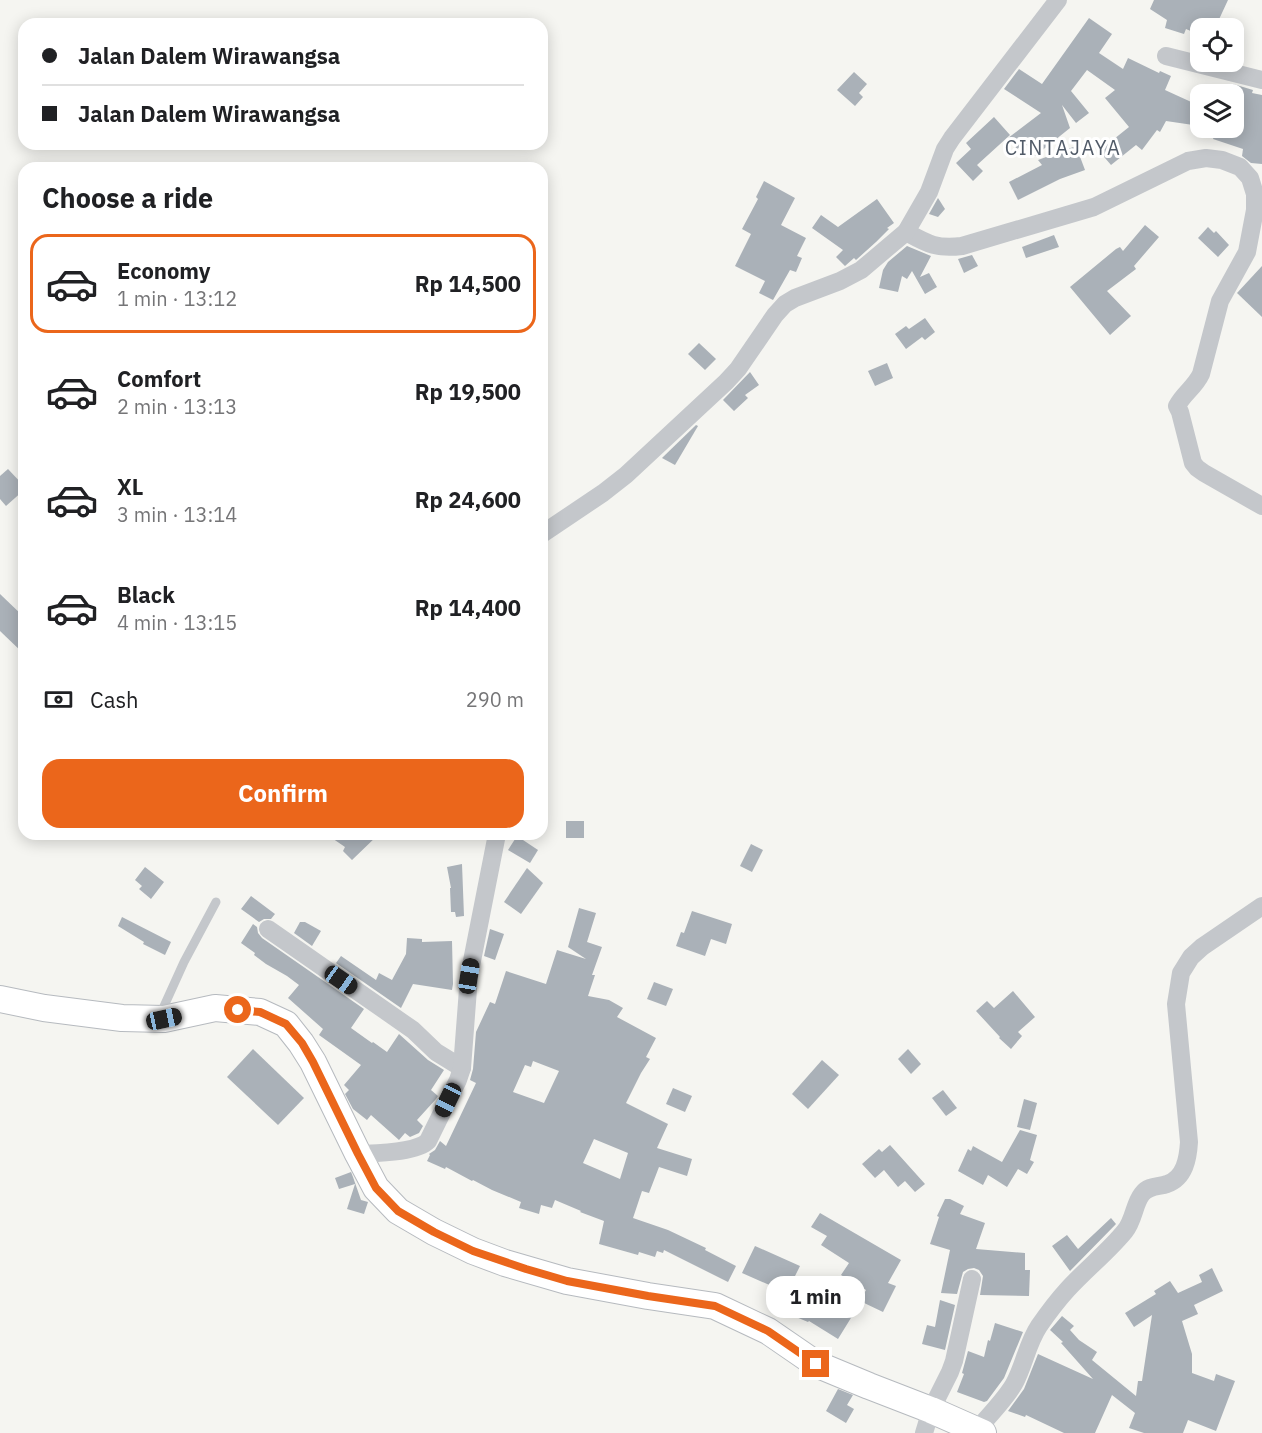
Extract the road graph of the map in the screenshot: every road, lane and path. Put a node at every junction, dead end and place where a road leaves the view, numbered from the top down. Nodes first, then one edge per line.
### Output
1 (1058, 0) edge
2 (1166, 56) dead end
3 (1262, 80) edge
4 (909, 227) junction
5 (1262, 506) edge
6 (548, 530) edge
7 (496, 840) edge
8 (216, 902) dead end
9 (1262, 906) edge
10 (268, 929) dead end
11 (0, 999) edge
12 (158, 1019) junction
13 (462, 1068) junction
14 (358, 1154) junction
15 (972, 1279) dead end
16 (927, 1421) edge
17 (979, 1432) edge

1 - 4 street
2 - 3 street
4 - 5 street
4 - 6 street
7 - 13 street
8 - 12 lane
9 - 17 street
10 - 13 street
11 - 12 street
12 - 14 street
13 - 14 street
14 - 16 street
15 - 16 street
16 - 17 street

